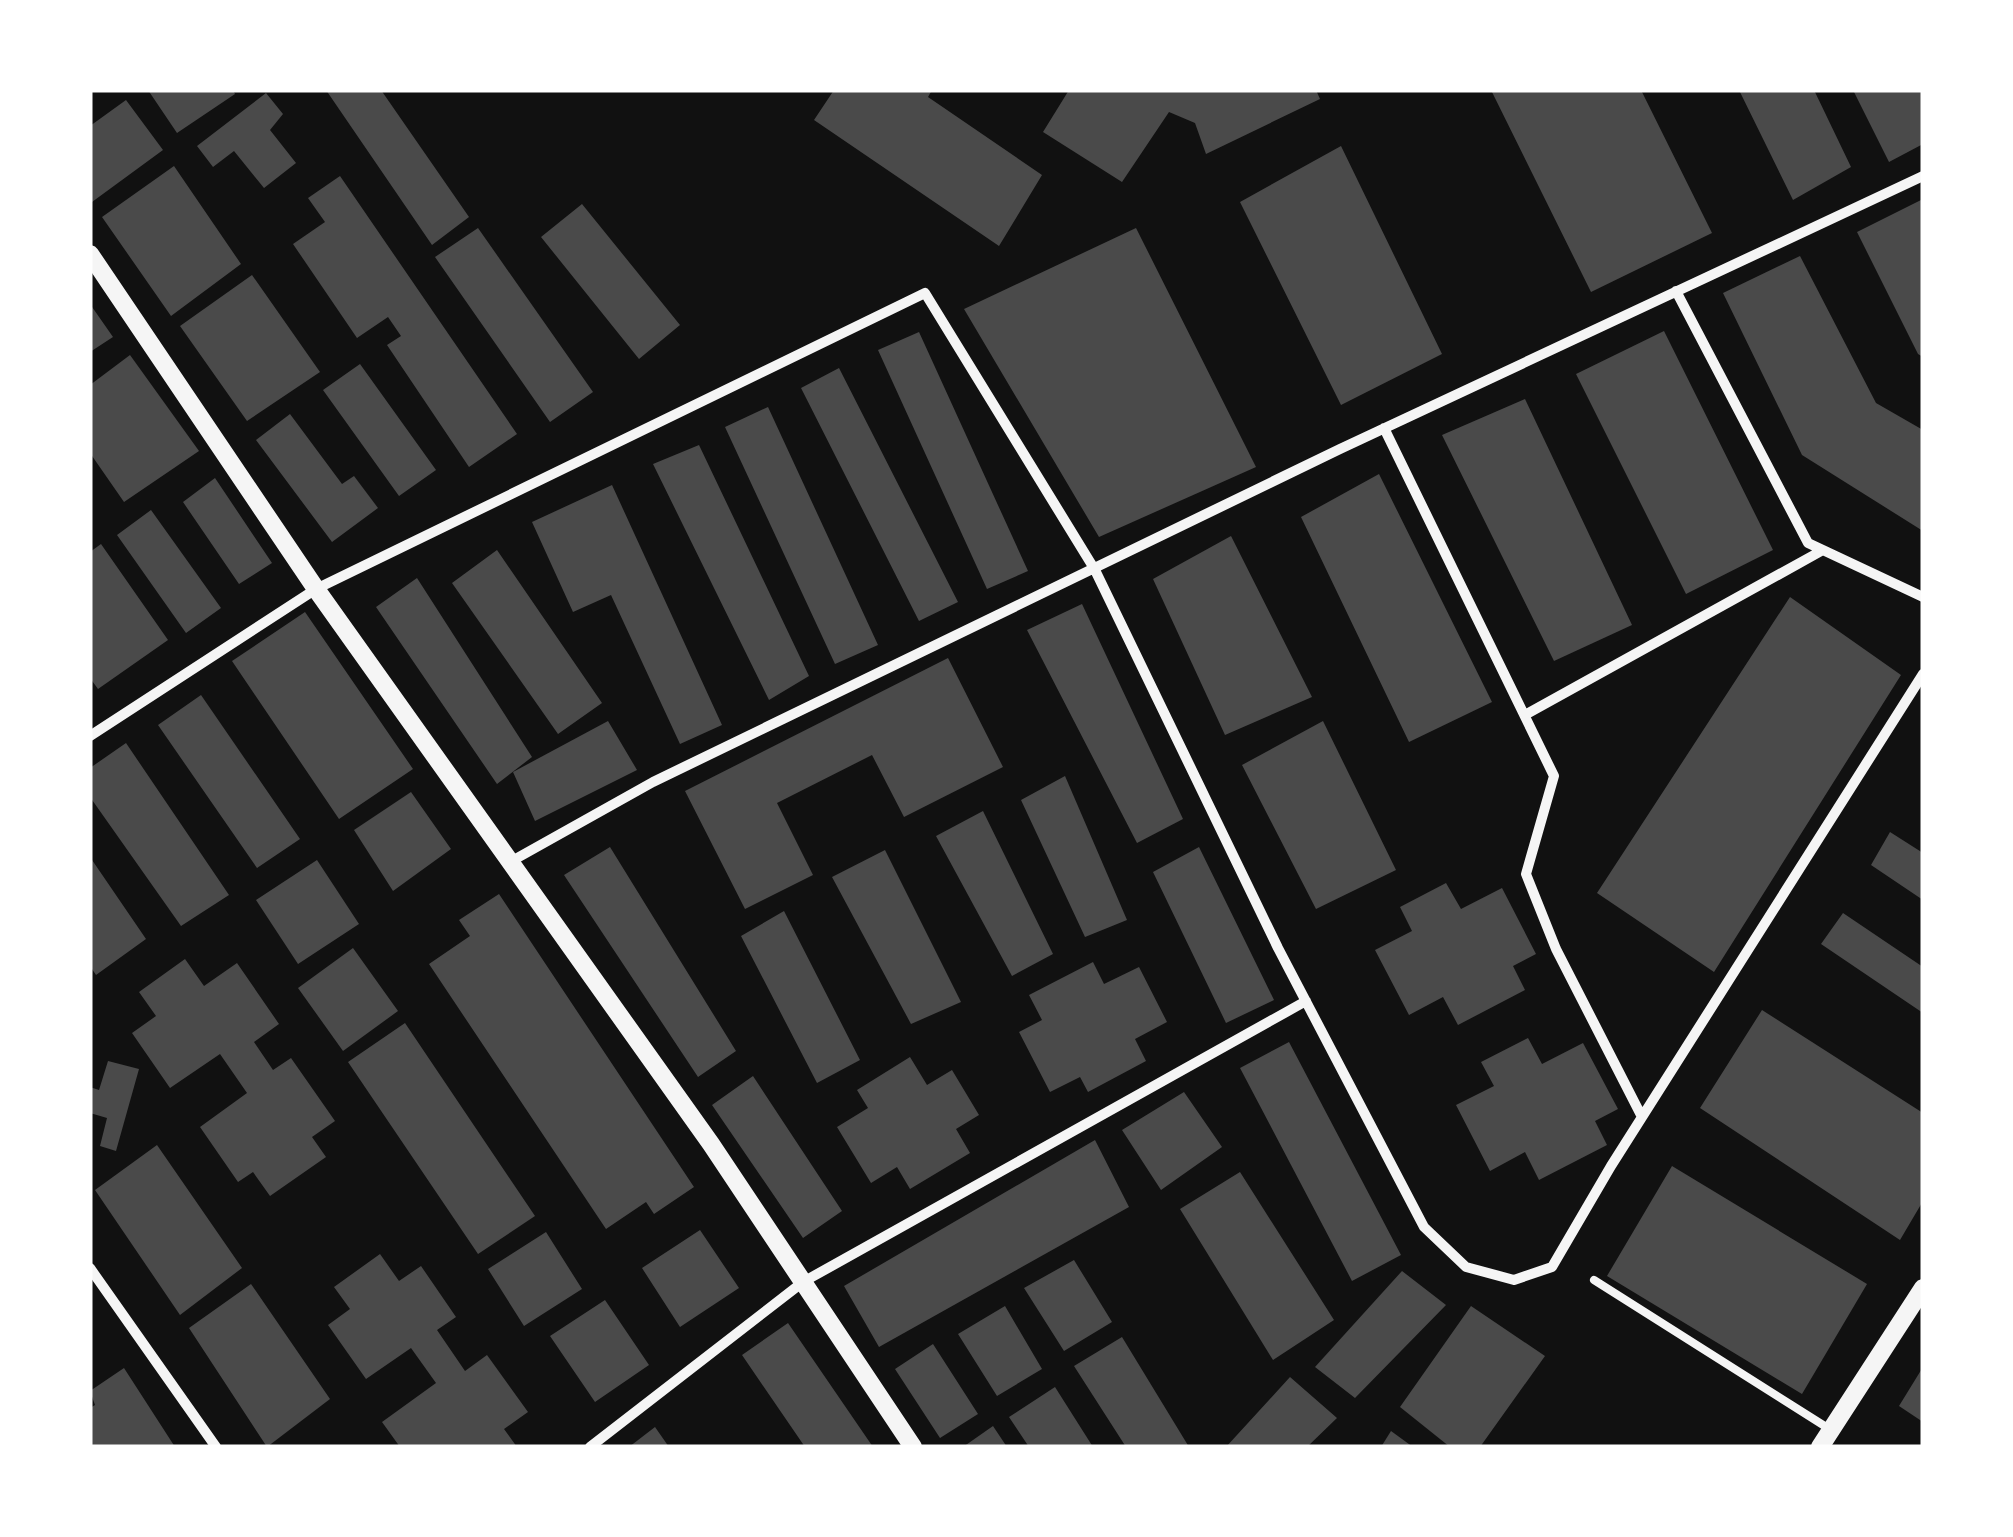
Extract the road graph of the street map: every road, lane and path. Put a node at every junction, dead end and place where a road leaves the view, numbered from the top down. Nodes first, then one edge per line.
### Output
1 (1923, 176) edge
2 (90, 254) edge
3 (1676, 291) junction
4 (1384, 428) junction
5 (1823, 550) junction
6 (1095, 570) junction
7 (316, 589) junction
8 (1923, 597) edge
9 (1923, 674) edge
10 (1525, 715) junction
11 (90, 736) edge
12 (510, 862) junction
13 (1306, 1001) junction
14 (1642, 1118) junction
15 (90, 1268) edge
16 (1594, 1280) dead end
17 (803, 1282) junction
18 (1923, 1288) edge
19 (1831, 1430) junction
20 (216, 1447) edge
21 (590, 1447) edge
22 (913, 1447) edge
23 (1820, 1447) edge

1 - 3 street
2 - 7 street
3 - 4 street
3 - 5 street
4 - 6 street
4 - 10 street
5 - 8 street
5 - 10 street
6 - 7 street
6 - 12 street
6 - 13 street
7 - 11 street
7 - 12 street
9 - 14 street
10 - 14 street
12 - 17 street
13 - 14 street
13 - 17 street
15 - 20 street
16 - 19 lane
17 - 21 street
17 - 22 street
18 - 19 street
19 - 23 street

